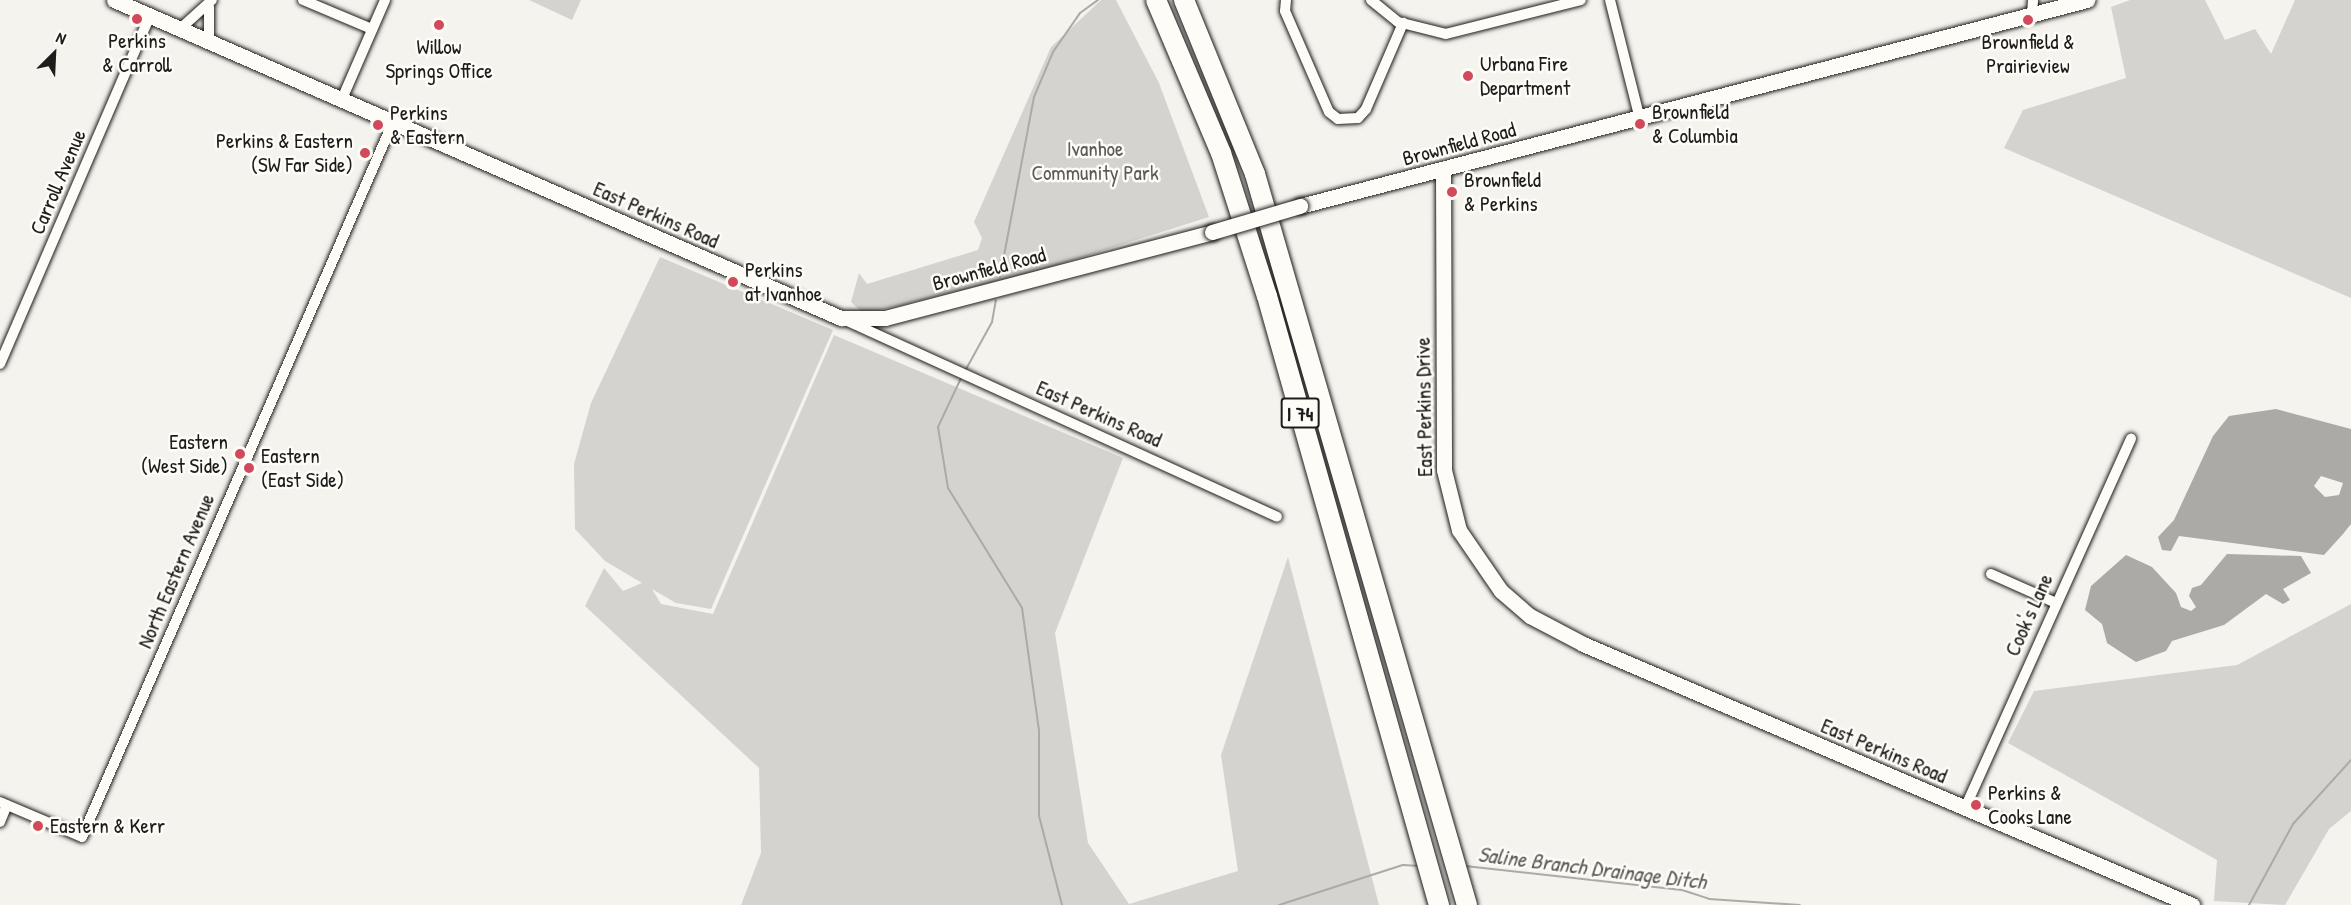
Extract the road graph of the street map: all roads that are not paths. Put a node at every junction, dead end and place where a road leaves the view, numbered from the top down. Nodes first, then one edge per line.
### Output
1 (114, 0) edge
2 (303, 0) edge
3 (385, 0) edge
4 (1156, 0) edge
5 (1184, 0) edge
6 (1286, 0) edge
7 (1371, 0) edge
8 (1581, 0) edge
9 (1610, 0) edge
10 (2086, 0) edge
11 (210, 4) edge
12 (2032, 7) edge
13 (150, 15) junction
14 (1403, 23) junction
15 (180, 29) junction
16 (372, 29) junction
17 (209, 41) junction
18 (342, 99) junction
19 (1640, 119) junction
20 (393, 122) junction
21 (1443, 171) junction
22 (841, 318) junction
23 (0, 364) edge
24 (2131, 439) dead end
25 (1277, 517) dead end
26 (1991, 574) dead end
27 (2056, 603) junction
28 (1560, 633) joint
29 (4, 803) edge
30 (1965, 808) junction
31 (0, 822) edge
32 (1467, 903) edge
33 (1439, 904) edge
34 (2192, 905) edge

1 - 13 street, East Perkins Road
2 - 16 street
3 - 16 street
4 - 33 highway, I 74
5 - 32 highway, I 74
6 - 14 street
7 - 14 street
8 - 14 street
9 - 19 street
10 - 12 street, Brownfield Road
11 - 15 street
11 - 17 street
12 - 19 street, Brownfield Road
13 - 15 street, East Perkins Road
13 - 23 street, Carroll Avenue
15 - 17 street, East Perkins Road
16 - 18 street
17 - 18 street, East Perkins Road
18 - 20 street, East Perkins Road
19 - 21 street, Brownfield Road
20 - 22 street, East Perkins Road
20 - 29 street, North Eastern Avenue
21 - 22 street, Brownfield Road, bridge
21 - 28 street, East Perkins Drive
22 - 25 street, East Perkins Road
24 - 27 street, Cook's Lane
26 - 27 street
27 - 30 street, Cook's Lane
28 - 30 street, East Perkins Road
29 - 31 street
30 - 34 street, East Perkins Road

